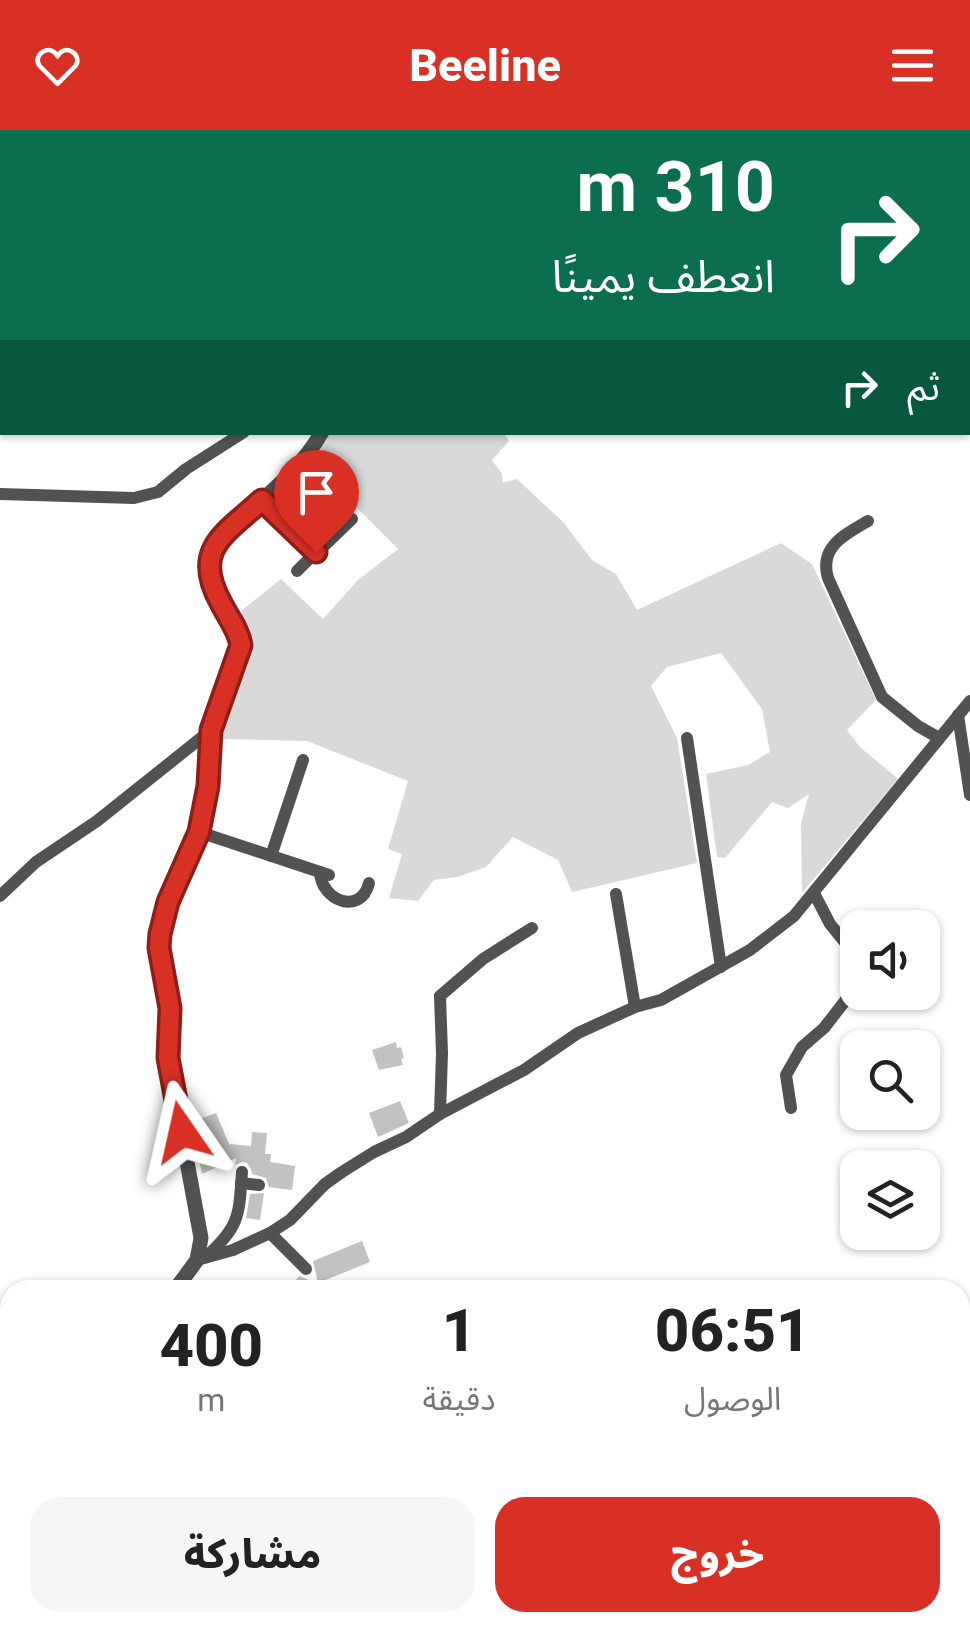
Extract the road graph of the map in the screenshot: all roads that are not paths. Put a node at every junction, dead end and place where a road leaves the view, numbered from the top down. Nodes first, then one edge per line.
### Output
1 (239, 435) edge
2 (320, 435) edge
3 (287, 477) junction
4 (0, 494) edge
5 (262, 500) junction
6 (352, 520) dead end
7 (868, 520) dead end
8 (297, 570) dead end
9 (970, 701) edge
10 (958, 715) junction
11 (211, 730) junction
12 (687, 738) dead end
13 (939, 738) junction
14 (303, 760) dead end
15 (970, 795) edge
16 (199, 832) junction
17 (271, 856) junction
18 (369, 883) dead end
19 (814, 893) junction
20 (616, 894) dead end
21 (0, 896) edge
22 (532, 928) dead end
23 (840, 936) edge
24 (721, 967) junction
25 (634, 1007) junction
26 (840, 1007) edge
27 (791, 1108) dead end
28 (440, 1114) junction
29 (259, 1185) dead end
30 (270, 1233) junction
31 (201, 1259) junction
32 (306, 1269) dead end
33 (184, 1280) edge

1 - 4 street
2 - 3 street
3 - 5 street
3 - 6 street
5 - 8 street
5 - 11 street
7 - 13 street
9 - 10 street
10 - 13 street
10 - 15 street
11 - 16 street
11 - 21 street
12 - 24 street
13 - 19 street
14 - 17 street
16 - 17 street
16 - 31 street
17 - 18 street
19 - 23 street
19 - 24 street
20 - 25 street
22 - 28 street
24 - 25 street
25 - 28 street
26 - 27 street
28 - 30 street
29 - 31 street
30 - 31 street
30 - 32 street
31 - 33 street

